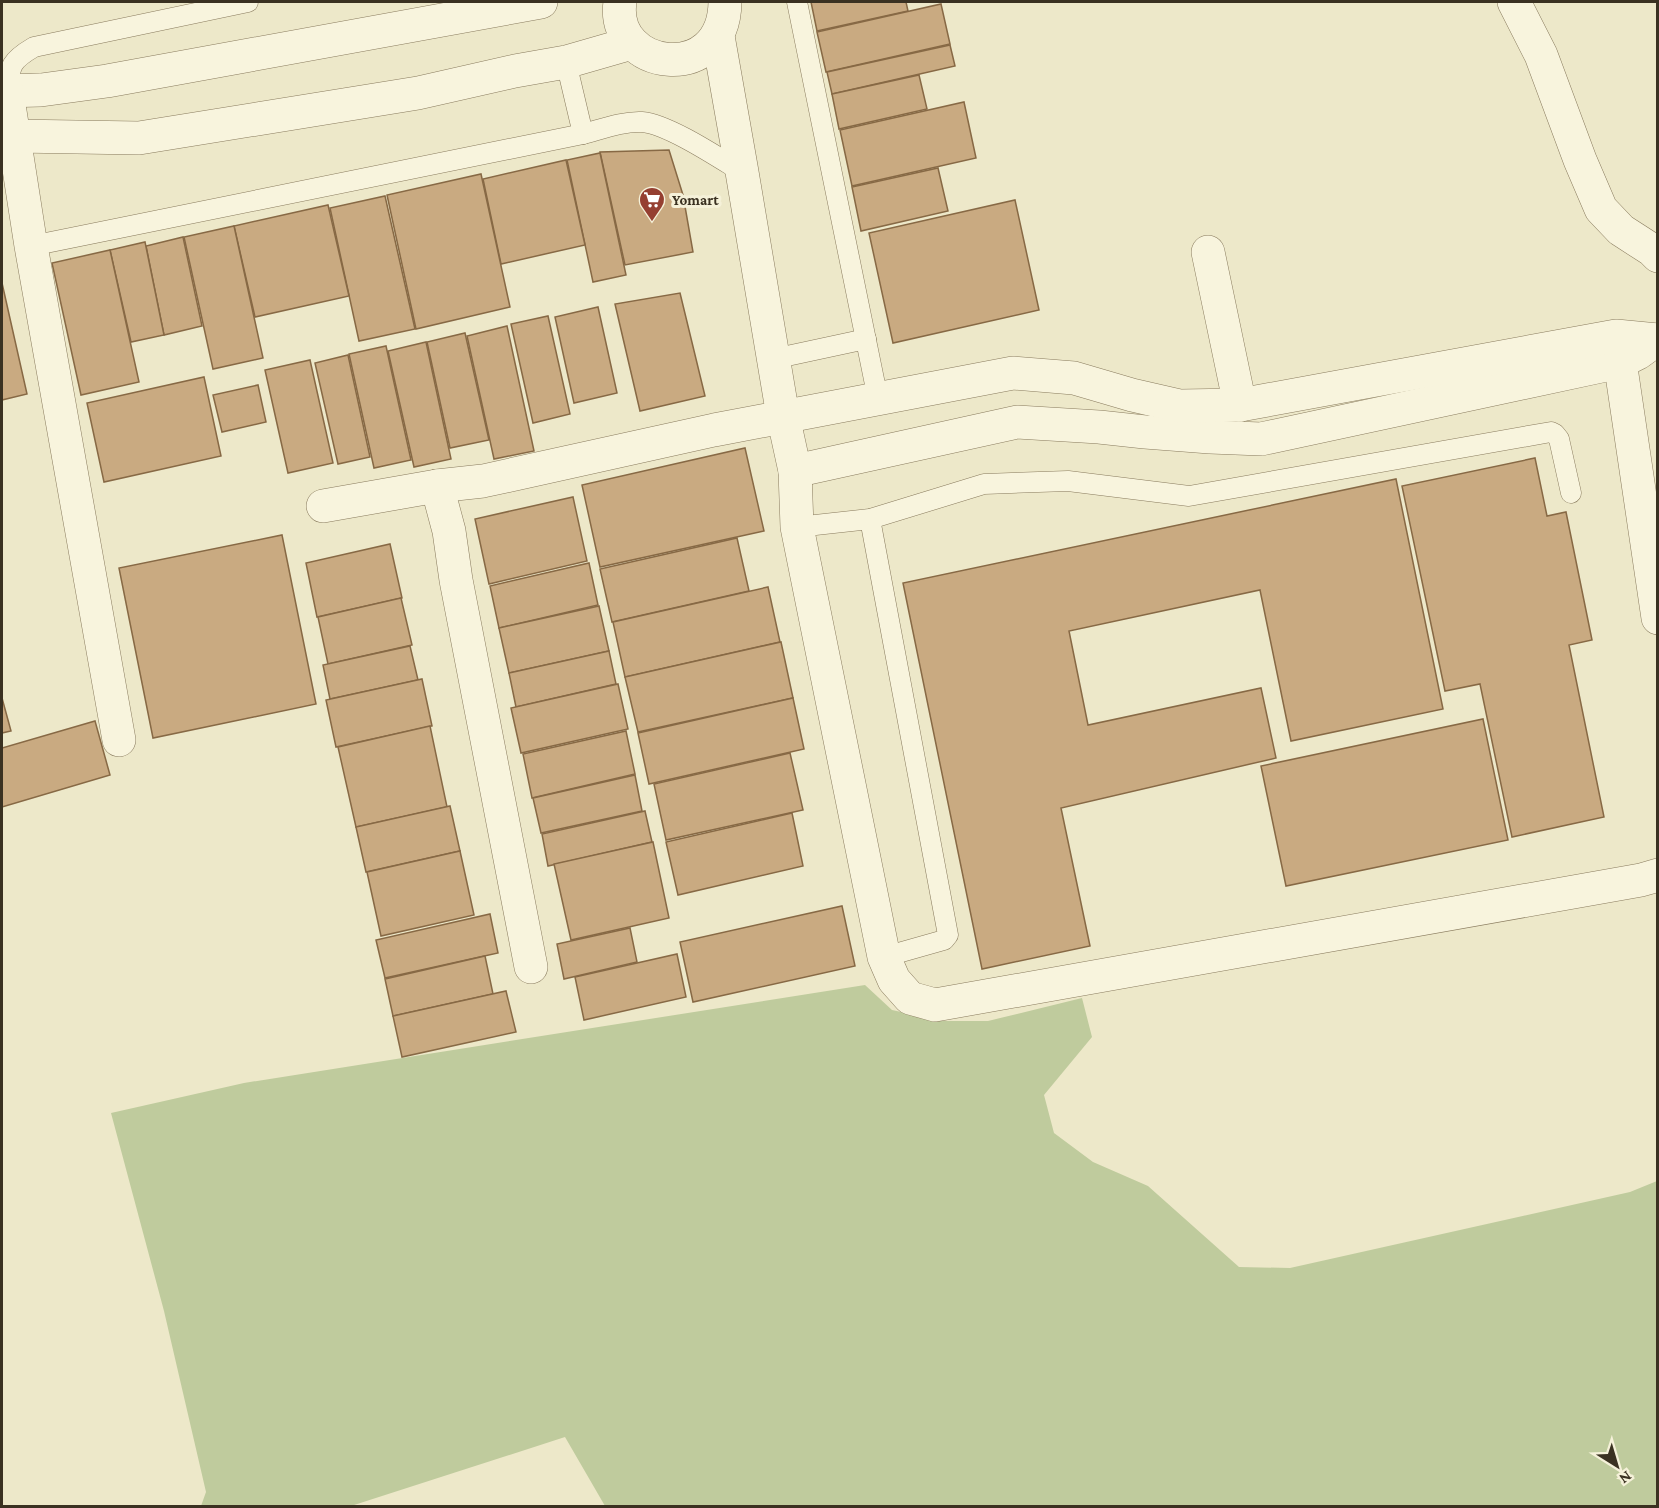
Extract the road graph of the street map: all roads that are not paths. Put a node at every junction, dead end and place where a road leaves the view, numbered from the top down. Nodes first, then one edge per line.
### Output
1 (248, 2) edge
2 (542, 2) edge
3 (620, 2) edge
4 (725, 2) edge
5 (797, 2) edge
6 (1515, 2) edge
7 (718, 36) junction
8 (632, 43) junction
9 (566, 62) junction
10 (4, 91) edge
11 (583, 134) junction
12 (8, 135) edge
13 (742, 172) junction
14 (31, 246) junction
15 (1208, 252) dead end
16 (1658, 256) edge
17 (866, 339) junction
18 (1657, 340) edge
19 (1618, 349) junction
20 (773, 359) junction
21 (878, 399) junction
22 (1240, 405) junction
23 (783, 416) junction
24 (795, 471) junction
25 (437, 486) junction
26 (1571, 492) dead end
27 (323, 506) dead end
28 (870, 519) junction
29 (797, 527) junction
30 (1658, 618) edge
31 (119, 740) dead end
32 (1658, 875) edge
33 (884, 957) junction
34 (531, 967) dead end

1 - 10 lane
2 - 10 street
3 - 8 street
4 - 7 street
5 - 17 lane
6 - 16 street
7 - 8 street
7 - 13 street
8 - 9 street
9 - 11 lane
9 - 12 street
10 - 12 street
11 - 13 lane
11 - 14 lane
12 - 14 street
13 - 20 street
14 - 31 street
15 - 22 street
17 - 20 lane
17 - 21 lane
18 - 19 street
19 - 22 street
19 - 24 street
19 - 30 street
20 - 23 street
21 - 22 street
21 - 23 street
23 - 24 street
23 - 25 street
24 - 29 street
25 - 27 street
25 - 34 street
26 - 28 lane
28 - 29 lane
28 - 33 lane
29 - 33 street
32 - 33 street

